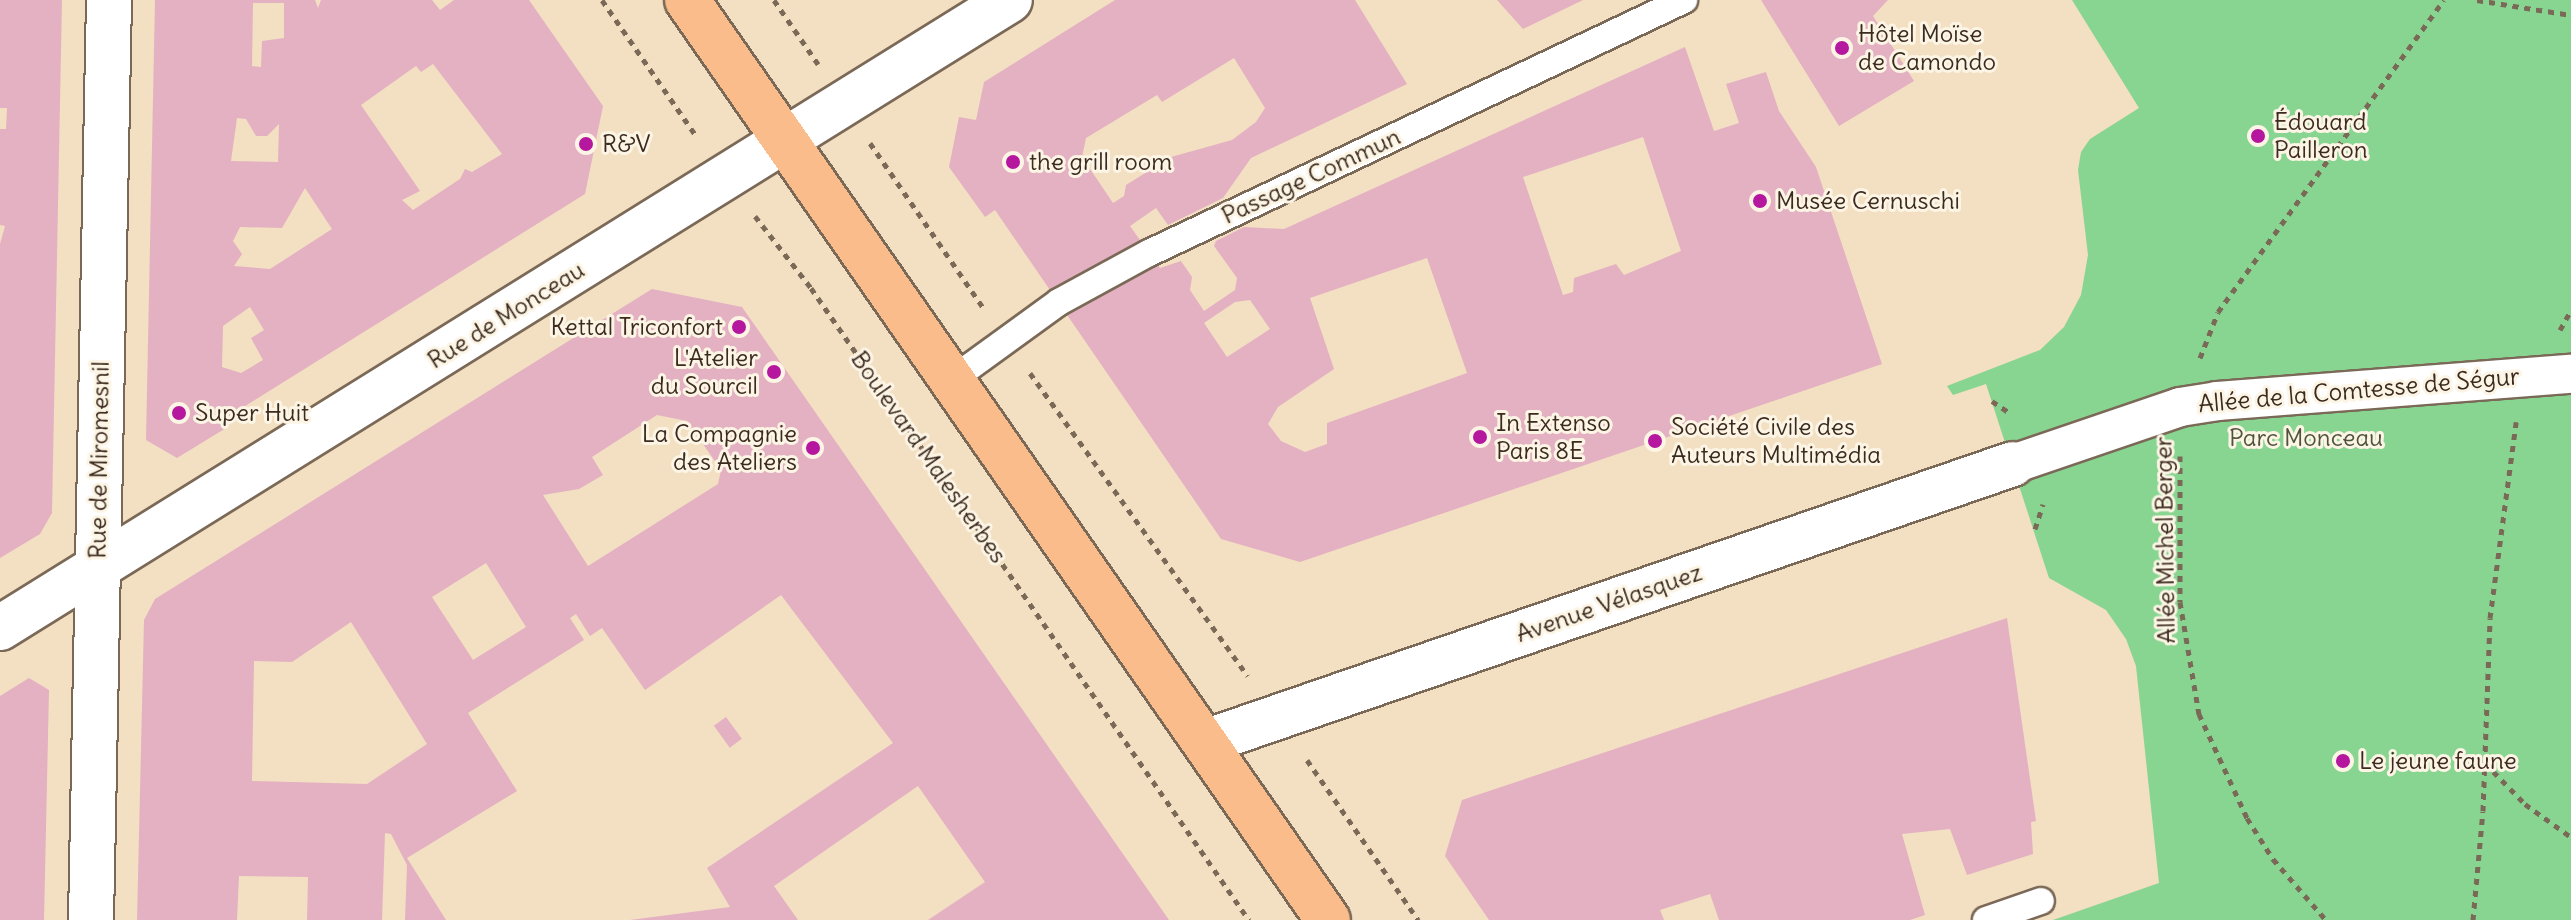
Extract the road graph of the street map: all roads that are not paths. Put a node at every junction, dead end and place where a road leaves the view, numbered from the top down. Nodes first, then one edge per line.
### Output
1 (109, 0) edge
2 (687, 0) edge
3 (1010, 0) edge
4 (1684, 0) edge
5 (787, 140) junction
6 (2552, 374) edge
7 (953, 379) junction
8 (2013, 464) joint
9 (97, 570) junction
10 (0, 628) edge
11 (1205, 742) junction
12 (2041, 901) dead end
13 (91, 920) edge
14 (1328, 920) edge
15 (1986, 920) edge

1 - 9 street, Rue de Miromesnil
2 - 5 main road
3 - 5 street, Rue de Monceau
4 - 7 lane, Passage Commun
5 - 7 main road
5 - 9 street, Rue de Monceau
6 - 8 street, Allée de la Comtesse de Ségur
7 - 11 main road
8 - 11 street, Avenue Vélasquez
9 - 10 street, Rue de Monceau
9 - 13 street, Rue de Miromesnil
11 - 14 main road
12 - 15 lane

